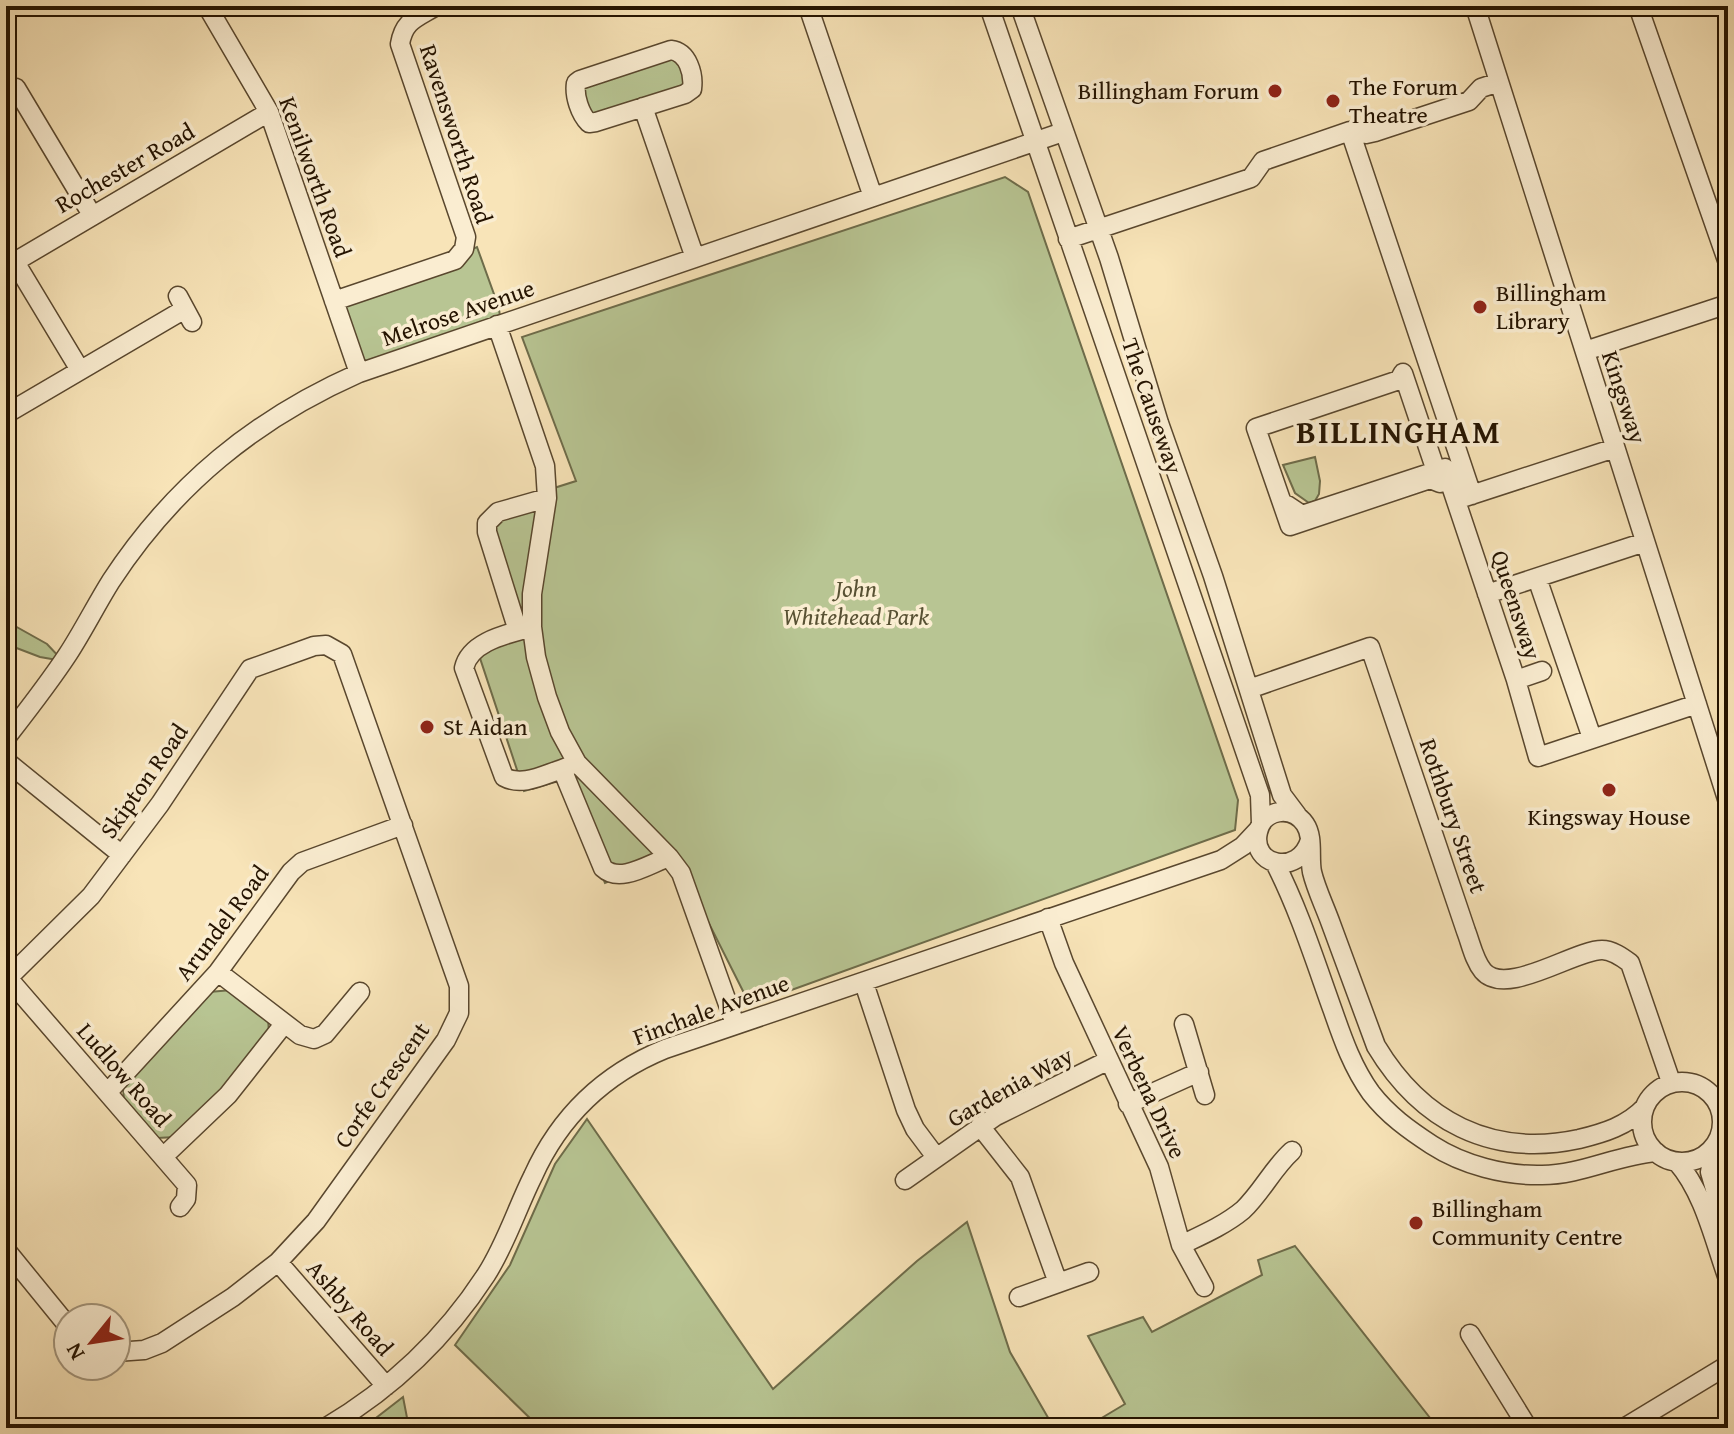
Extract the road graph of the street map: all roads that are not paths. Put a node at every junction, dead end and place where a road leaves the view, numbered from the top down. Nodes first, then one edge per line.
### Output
1 (207, 6) edge
2 (436, 6) edge
3 (808, 6) edge
4 (989, 6) edge
5 (1020, 6) edge
6 (1475, 6) edge
7 (1638, 6) edge
8 (34, 78) dead end
9 (1499, 82) junction
10 (11, 91) edge
11 (643, 107) junction
12 (269, 112) junction
13 (1350, 131) junction
14 (1063, 132) junction
15 (1034, 142) junction
16 (873, 197) junction
17 (92, 215) junction
18 (1098, 229) junction
19 (1068, 239) junction
20 (695, 258) junction
21 (1728, 263) edge
22 (10, 264) edge
23 (334, 301) junction
24 (1728, 304) edge
25 (185, 309) dead end
26 (497, 325) junction
27 (1585, 351) junction
28 (80, 370) junction
29 (359, 373) junction
30 (1432, 378) junction
31 (1408, 386) junction
32 (6, 414) edge
33 (1615, 448) junction
34 (1441, 470) junction
35 (547, 498) junction
36 (1464, 498) junction
37 (1645, 542) junction
38 (1537, 578) junction
39 (1487, 594) junction
40 (525, 629) junction
41 (336, 648) joint
42 (1542, 671) dead end
43 (1516, 680) junction
44 (1249, 689) junction
45 (1697, 704) junction
46 (6, 738) edge
47 (1592, 738) junction
48 (6, 761) edge
49 (570, 766) junction
50 (1728, 802) edge
51 (1297, 815) junction
52 (403, 825) junction
53 (1259, 827) junction
54 (1310, 840) junction
55 (122, 855) junction
56 (669, 857) junction
57 (1221, 860) junction
58 (1271, 860) junction
59 (1048, 918) junction
60 (218, 972) junction
61 (7, 979) edge
62 (864, 983) junction
63 (360, 992) dead end
64 (284, 1024) junction
65 (735, 1024) junction
66 (1184, 1024) dead end
67 (1107, 1061) junction
68 (1199, 1072) junction
69 (1671, 1082) junction
70 (108, 1092) junction
71 (1205, 1095) dead end
72 (1128, 1104) junction
73 (1645, 1107) junction
74 (1724, 1107) edge
75 (980, 1126) junction
76 (1715, 1147) junction
77 (1292, 1151) dead end
78 (1656, 1152) junction
79 (163, 1157) junction
80 (936, 1157) junction
81 (1677, 1162) junction
82 (905, 1180) dead end
83 (180, 1207) dead end
84 (1728, 1234) edge
85 (1181, 1245) junction
86 (6, 1250) edge
87 (278, 1262) junction
88 (1089, 1272) dead end
89 (1728, 1279) edge
90 (1058, 1283) junction
91 (1204, 1287) dead end
92 (1019, 1297) dead end
93 (52, 1306) edge
94 (1470, 1334) dead end
95 (132, 1351) edge
96 (1728, 1365) edge
97 (386, 1386) junction
98 (327, 1427) edge
99 (1528, 1428) edge
100 (1624, 1428) edge

1 - 12 street, Kenilworth Road
2 - 23 street, Ravensworth Road
3 - 16 street
4 - 15 street, The Causeway
5 - 14 street, The Causeway
6 - 9 street, Kingsway
7 - 21 street
8 - 10 street
9 - 13 street
9 - 27 street, Kingsway
10 - 17 street
11 - 11 street
11 - 20 street
12 - 17 street, Rochester Road
12 - 23 street, Kenilworth Road
13 - 18 street
13 - 30 street
14 - 15 street, Melrose Avenue
14 - 18 street, The Causeway
15 - 16 street, Melrose Avenue
15 - 19 street, The Causeway
16 - 20 street, Melrose Avenue
17 - 22 street, Rochester Road
18 - 19 street
18 - 44 street, The Causeway
19 - 53 street, The Causeway
20 - 26 street, Melrose Avenue
22 - 28 street
23 - 29 street, Kenilworth Road
24 - 27 street
25 - 28 street
26 - 29 street, Melrose Avenue
26 - 35 street
27 - 33 street, Kingsway
28 - 32 street
29 - 46 street, Melrose Avenue
30 - 31 street
30 - 36 street
31 - 34 street, Queensway
31 - 34 street
33 - 36 street
33 - 37 street, Kingsway
34 - 36 street, Queensway
35 - 40 street
35 - 40 street
36 - 39 street, Queensway
37 - 38 street
37 - 45 street, Kingsway
38 - 39 street
38 - 47 street
39 - 43 street, Queensway
40 - 49 street
40 - 49 street
41 - 52 street, Corfe Crescent
41 - 55 street, Skipton Road
42 - 43 street
43 - 47 street, Queensway
44 - 51 street, The Causeway
44 - 69 street, Rothbury Street
45 - 47 street
45 - 50 street, Kingsway
48 - 55 street
49 - 56 street
49 - 56 street
51 - 53 street
51 - 54 street, The Causeway
52 - 60 street, Arundel Road
52 - 87 street, Corfe Crescent
53 - 57 street, Finchale Avenue
53 - 58 street, The Causeway
54 - 58 street
54 - 73 street, The Causeway
55 - 61 street, Skipton Road
56 - 65 street
57 - 58 street, Finchale Avenue
57 - 59 street, Finchale Avenue
58 - 78 street, The Causeway
59 - 62 street, Finchale Avenue
59 - 67 street, Verbena Drive
60 - 64 street
60 - 70 street, Arundel Road
61 - 70 street, Ludlow Road
62 - 65 street, Finchale Avenue
62 - 80 street, Gardenia Way
63 - 64 street
64 - 79 street
65 - 97 street, Finchale Avenue
66 - 68 street
67 - 72 street, Verbena Drive
67 - 75 street, Gardenia Way
68 - 71 street
68 - 72 street
69 - 73 street
69 - 74 street
70 - 79 street, Ludlow Road
72 - 85 street, Verbena Drive
73 - 78 street
74 - 76 street
75 - 80 street, Gardenia Way
75 - 90 street
76 - 81 street
76 - 84 street
77 - 85 street
78 - 81 street
79 - 83 street, Ludlow Road
80 - 82 street, Gardenia Way
81 - 89 street
85 - 91 street, Verbena Drive
86 - 93 street
87 - 95 street, Corfe Crescent
87 - 97 street, Ashby Road
88 - 90 street
90 - 92 street
94 - 99 street
96 - 100 street
97 - 98 street, Finchale Avenue

